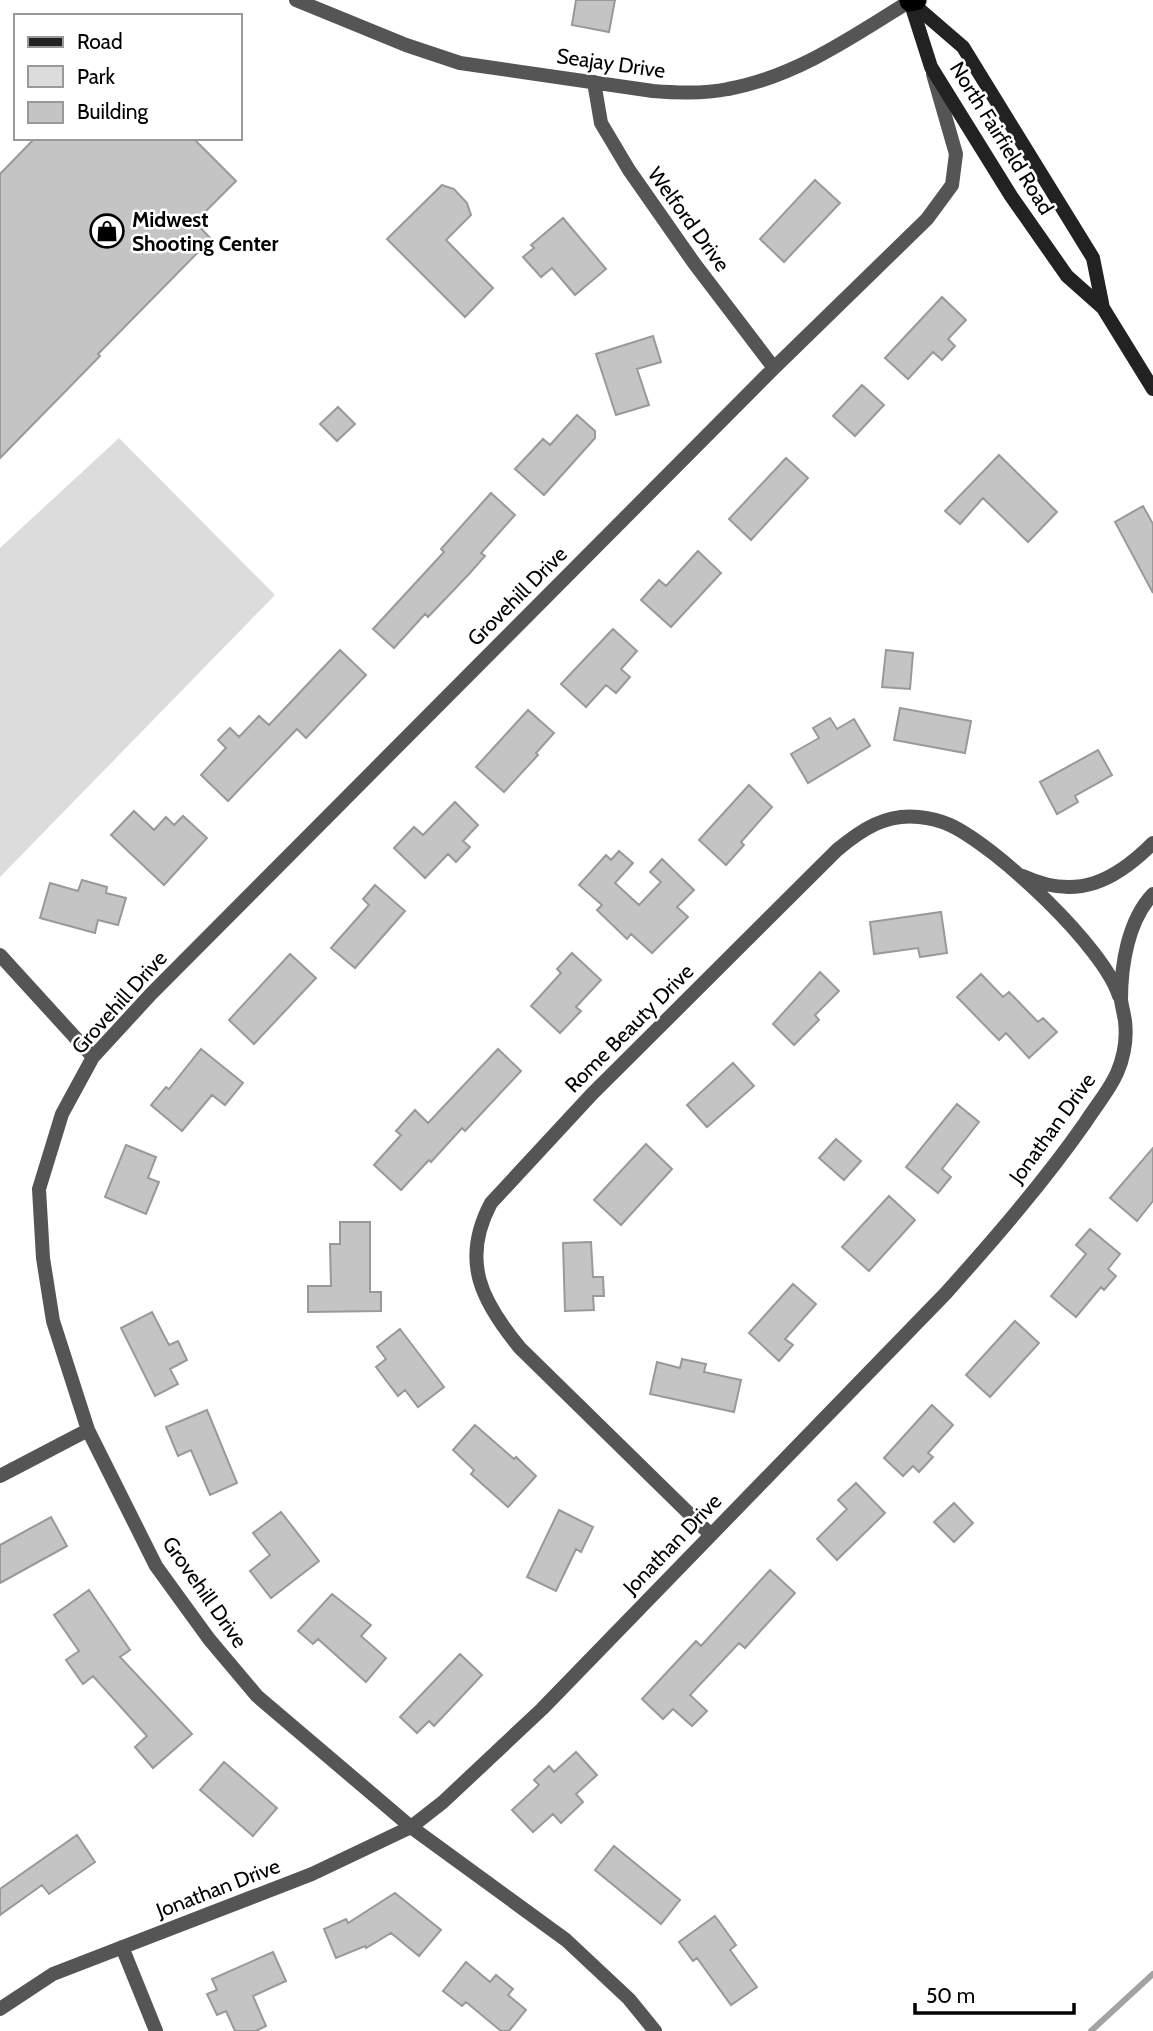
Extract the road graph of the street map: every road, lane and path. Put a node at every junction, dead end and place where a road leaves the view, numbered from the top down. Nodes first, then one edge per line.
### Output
1 (296, 0) edge
2 (913, 0) edge
3 (931, 67) junction
4 (594, 82) junction
5 (1103, 308) junction
6 (774, 368) junction
7 (1153, 388) edge
8 (1153, 843) edge
9 (1013, 871) junction
10 (1153, 894) edge
11 (0, 954) edge
12 (1121, 1004) junction
13 (93, 1057) junction
14 (88, 1430) junction
15 (0, 1476) edge
16 (710, 1534) junction
17 (411, 1827) junction
18 (122, 1947) junction
19 (0, 2010) edge
20 (156, 2031) edge
21 (655, 2031) edge

1 - 4 street, Seajay Drive
2 - 3 main road, North Fairfield Road
2 - 4 street, Seajay Drive
2 - 5 main road, North Fairfield Road
3 - 5 main road, North Fairfield Road
3 - 6 street, Grovehill Drive
4 - 6 street, Welford Drive
5 - 7 main road, North Fairfield Road
6 - 13 street, Grovehill Drive
8 - 9 street
9 - 12 street, Rome Beauty Drive
9 - 16 street, Rome Beauty Drive
10 - 12 street, Jonathan Drive
11 - 13 street
12 - 16 street, Jonathan Drive
13 - 14 street, Grovehill Drive
14 - 15 street
14 - 17 street, Grovehill Drive
16 - 17 street, Jonathan Drive
17 - 18 street, Jonathan Drive
17 - 21 street, Grovehill Drive
18 - 19 street, Jonathan Drive
18 - 20 street

